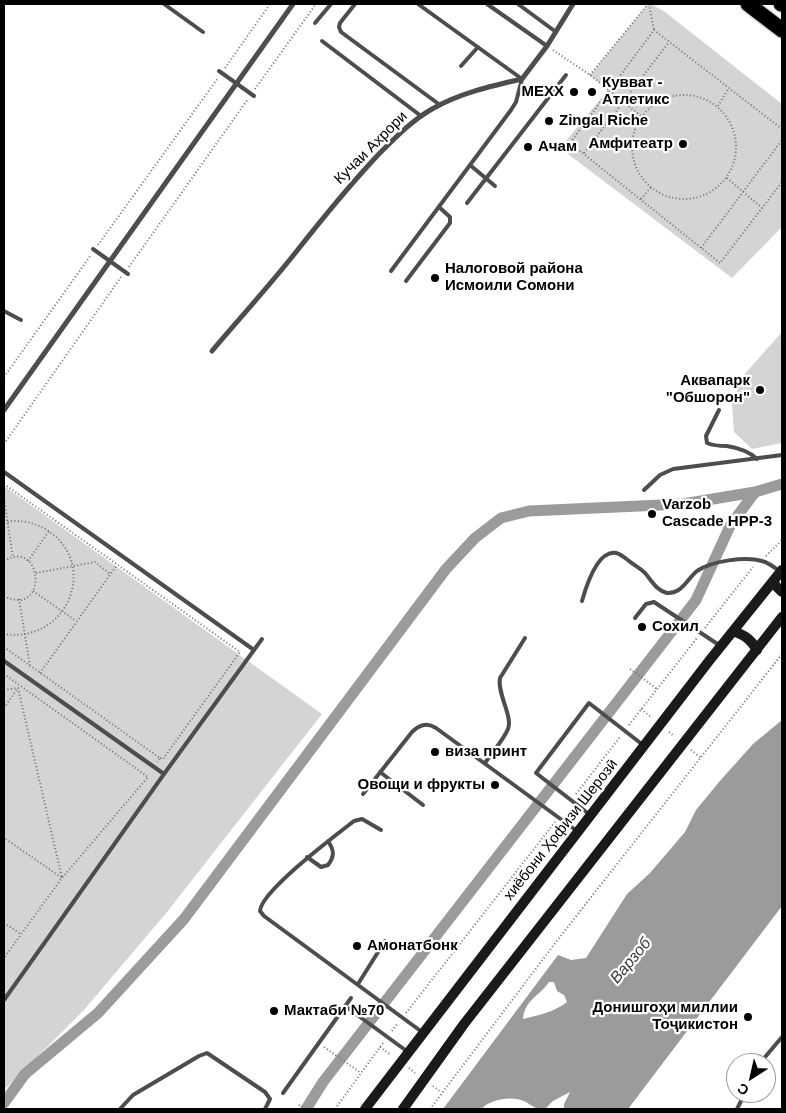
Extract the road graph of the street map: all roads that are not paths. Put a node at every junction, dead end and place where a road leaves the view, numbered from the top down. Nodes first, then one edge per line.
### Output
1 (164, 4) edge
2 (293, 4) edge
3 (331, 4) edge
4 (355, 4) edge
5 (418, 4) edge
6 (487, 4) edge
7 (518, 4) edge
8 (573, 4) edge
9 (748, 4) edge
10 (316, 23) dead end
11 (782, 30) edge
12 (204, 32) dead end
13 (556, 32) junction
14 (322, 41) dead end
15 (547, 46) junction
16 (478, 48) junction
17 (461, 66) dead end
18 (220, 72) road end
19 (566, 75) dead end
20 (522, 79) junction
21 (236, 84) junction
22 (253, 95) road end
23 (440, 105) junction
24 (421, 116) junction
25 (470, 165) junction
26 (487, 179) junction
27 (495, 186) dead end
28 (467, 203) dead end
29 (439, 207) junction
30 (94, 250) road end
31 (110, 261) junction
32 (391, 271) dead end
33 (126, 273) road end
34 (406, 281) dead end
35 (4, 311) edge
36 (21, 320) dead end
37 (212, 351) dead end
38 (4, 410) edge
39 (719, 410) dead end
40 (782, 455) edge
41 (758, 459) junction
42 (4, 472) edge
43 (644, 490) dead end
44 (779, 574) edge
45 (782, 592) edge
46 (582, 601) dead end
47 (782, 617) edge
48 (635, 618) dead end
49 (733, 632) junction
50 (525, 638) dead end
51 (262, 639) dead end
52 (720, 647) junction
53 (254, 650) junction
54 (757, 650) junction
55 (4, 661) edge
56 (645, 746) junction
57 (484, 763) junction
58 (380, 772) junction
59 (164, 774) junction
60 (363, 794) dead end
61 (423, 806) dead end
62 (591, 815) junction
63 (381, 830) dead end
64 (578, 832) junction
65 (328, 841) junction
66 (307, 858) junction
67 (385, 942) dead end
68 (358, 984) junction
69 (351, 998) dead end
70 (4, 1000) edge
71 (345, 1006) junction
72 (422, 1033) junction
73 (782, 1037) edge
74 (408, 1052) junction
75 (768, 1053) edge
76 (283, 1093) dead end
77 (120, 1109) edge
78 (265, 1109) edge
79 (365, 1109) edge
80 (402, 1109) edge

1 - 12 lane
2 - 21 street
3 - 10 lane
4 - 23 lane
5 - 16 lane
6 - 15 lane
7 - 13 lane
8 - 13 street
9 - 11 highway
13 - 15 street
14 - 24 lane
15 - 20 street
16 - 17 lane
16 - 20 lane
18 - 21 lane
19 - 26 lane
20 - 23 street, Кучаи Ахрори
20 - 25 lane
21 - 22 lane
21 - 31 street
23 - 24 street, Кучаи Ахрори
24 - 37 street, Кучаи Ахрори
25 - 26 lane
25 - 29 lane
26 - 27 lane
26 - 28 lane
29 - 32 lane
29 - 34 lane
30 - 31 lane
31 - 33 lane
31 - 38 street
35 - 36 lane
39 - 41 lane
40 - 41 lane
41 - 43 lane
42 - 53 lane
44 - 45 main road
44 - 46 lane
44 - 49 main road, хиёбони Ҳофизи Шерозӣ
47 - 54 main road
48 - 52 lane
49 - 52 main road, хиёбони Ҳофизи Шерозӣ
49 - 54 main road
50 - 57 lane
51 - 53 lane
52 - 56 main road, хиёбони Ҳофизи Шерозӣ
53 - 59 lane
54 - 80 main road
55 - 59 lane
56 - 62 main road, хиёбони Ҳофизи Шерозӣ
56 - 62 lane
57 - 58 lane
57 - 64 lane
58 - 60 lane
58 - 61 lane
59 - 70 lane
62 - 64 main road, хиёбони Ҳофизи Шерозӣ
63 - 65 lane
64 - 72 main road, хиёбони Ҳофизи Шерозӣ
65 - 66 lane
65 - 66 lane
66 - 68 lane
67 - 68 lane
68 - 72 lane
69 - 71 lane
71 - 74 lane
71 - 76 lane
72 - 74 main road, хиёбони Ҳофизи Шерозӣ
73 - 75 lane
74 - 79 main road, хиёбони Ҳофизи Шерозӣ
77 - 78 lane

